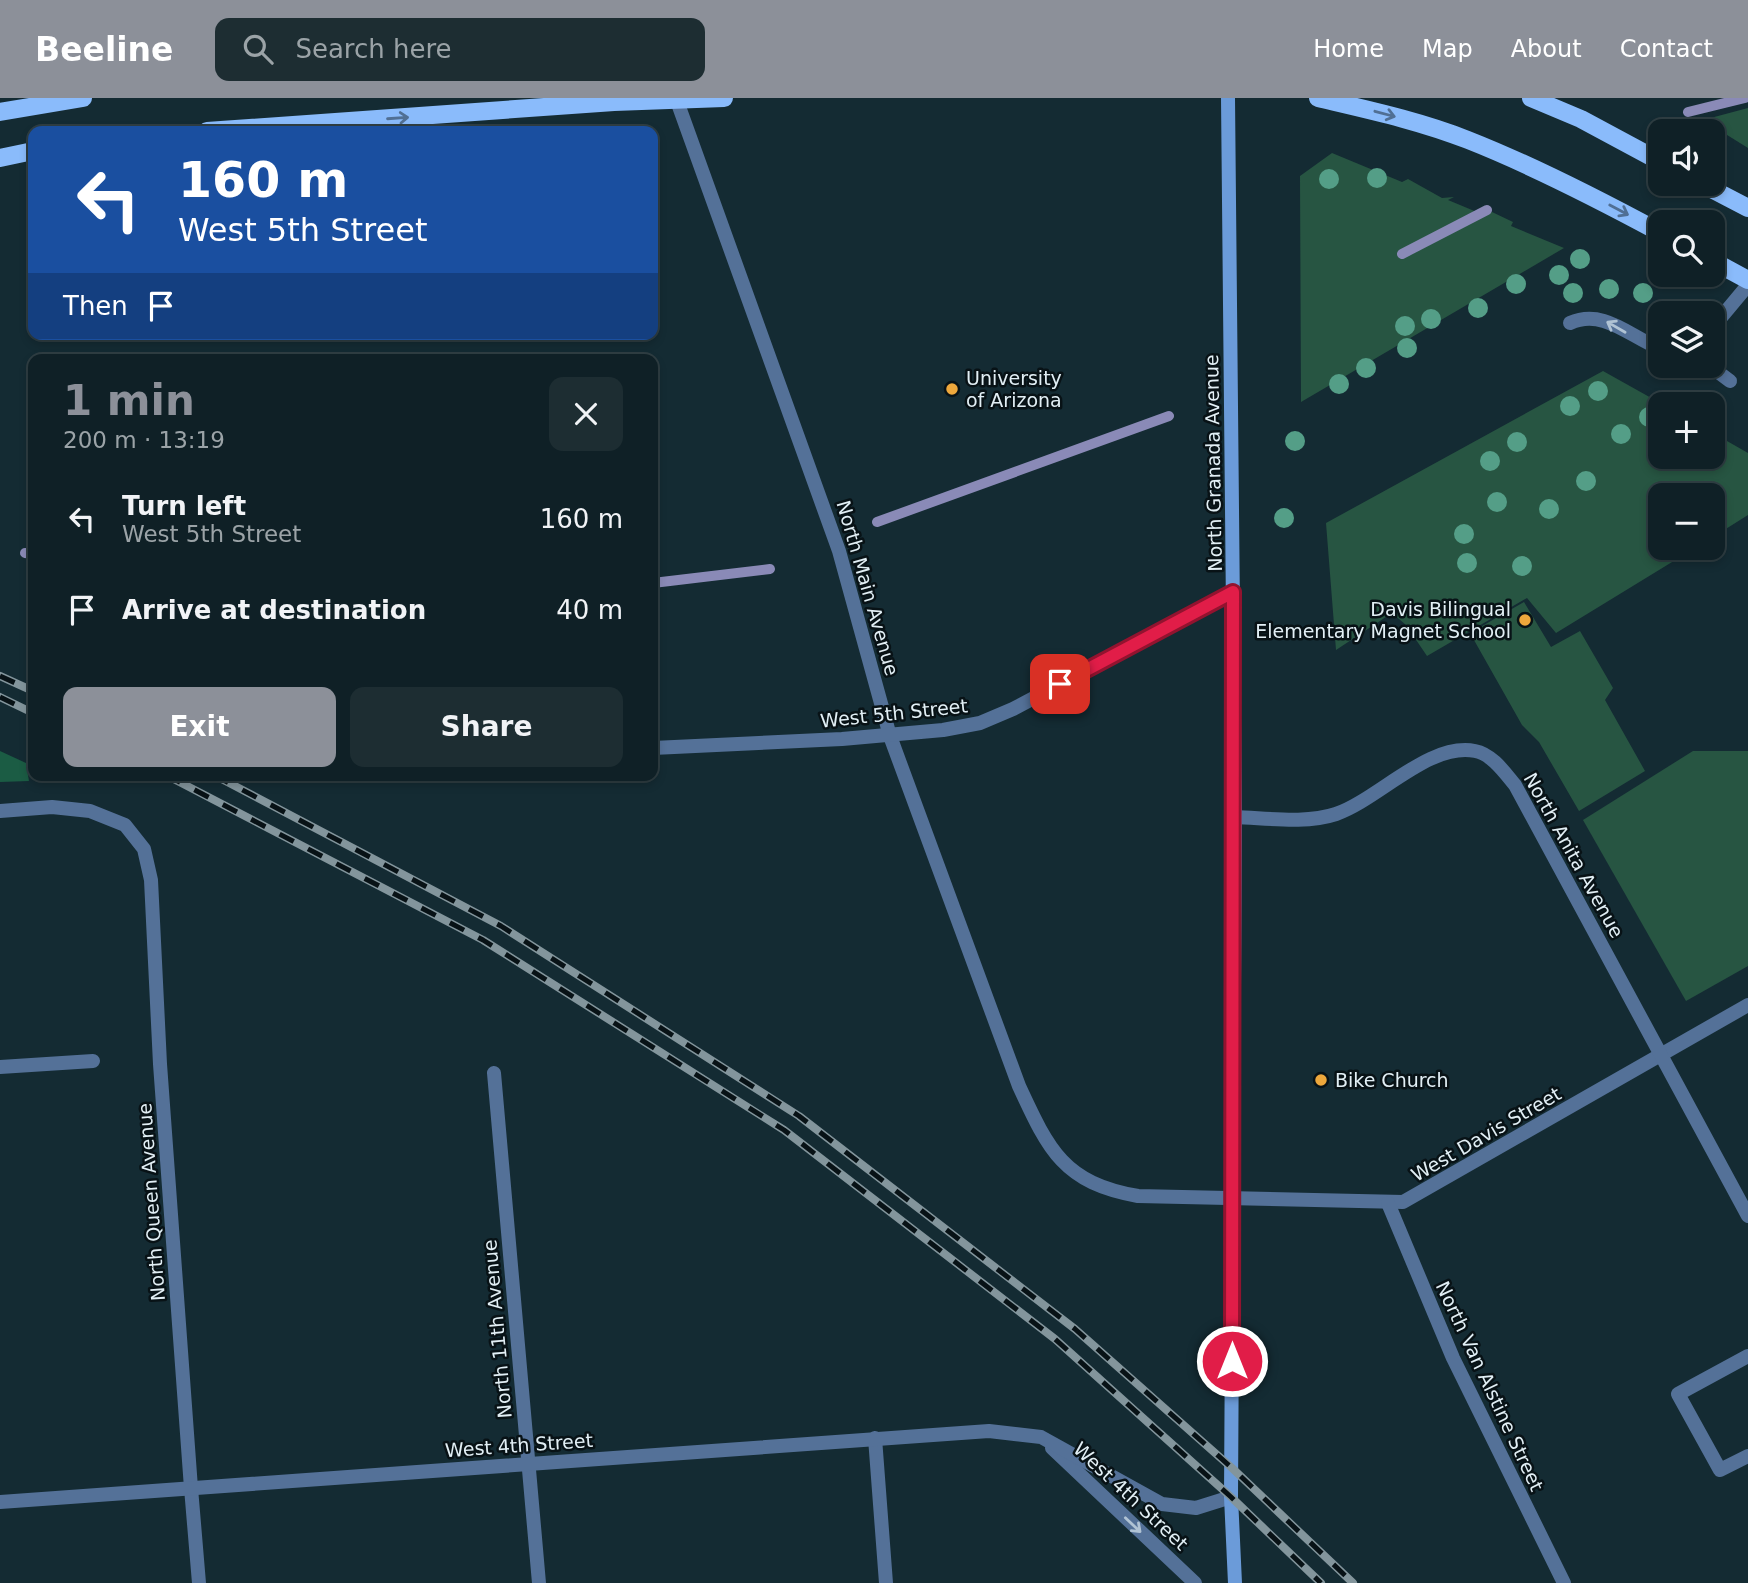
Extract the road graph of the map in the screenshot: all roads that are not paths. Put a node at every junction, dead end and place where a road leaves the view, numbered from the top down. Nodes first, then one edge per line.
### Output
1 (83, 98) edge
2 (724, 98) edge
3 (1228, 98) edge
4 (1318, 98) edge
5 (1531, 98) edge
6 (677, 101) junction
7 (0, 112) edge
8 (277, 126) edge
9 (28, 152) edge
10 (1648, 155) edge
11 (0, 158) edge
12 (1725, 196) edge
13 (1748, 208) edge
14 (1648, 226) edge
15 (1725, 268) edge
16 (1748, 282) edge
17 (1725, 312) edge
18 (1570, 323) dead end
19 (1648, 344) edge
20 (1725, 377) edge
21 (1730, 381) dead end
22 (1233, 592) junction
23 (890, 736) junction
24 (658, 748) edge
25 (0, 811) edge
26 (1235, 817) junction
27 (1748, 1005) edge
28 (1662, 1055) junction
29 (93, 1061) dead end
30 (0, 1067) edge
31 (494, 1073) dead end
32 (1019, 1086) joint
33 (1234, 1200) junction
34 (1388, 1203) junction
35 (1748, 1216) edge
36 (1748, 1356) edge
37 (1041, 1437) junction
38 (875, 1438) junction
39 (1748, 1456) edge
40 (528, 1464) junction
41 (191, 1488) junction
42 (1231, 1497) junction
43 (0, 1502) edge
44 (199, 1583) edge
45 (539, 1583) edge
46 (886, 1583) edge
47 (1195, 1583) edge
48 (1235, 1583) edge
49 (1564, 1583) edge

1 - 7 main road
2 - 6 main road
3 - 22 main road, North Granada Avenue
4 -> 14 main road
5 - 10 main road
8 -> 6 main road
6 - 23 street, North Main Avenue
9 - 11 main road
12 - 13 main road
15 - 16 main road
16 - 17 street
19 -> 18 street
20 - 21 street
22 - 23 street, West 5th Street
22 - 26 main road, North Granada Avenue
23 - 24 street, West 5th Street
23 - 32 street, North Main Avenue
25 - 41 street, North Queen Avenue
26 - 28 street, North Anita Avenue
26 - 33 main road, North Granada Avenue
27 - 28 street, West Davis Street
28 - 34 street, West Davis Street
28 - 35 street, North Anita Avenue
29 - 30 street
31 - 40 street, North 11th Avenue
32 - 33 street, West Davis Street
33 - 34 street, West Davis Street
33 - 42 main road, North Granada Avenue
34 - 49 street, North Van Alstine Street
36 - 39 street
37 - 38 street, West 4th Street
37 - 42 street, West 4th Street
37 -> 47 street, West 4th Street
38 - 40 street, West 4th Street
38 - 46 street
40 - 41 street, West 4th Street
40 - 45 street, North 11th Avenue
41 - 43 street, West 4th Street
41 - 44 street, North Queen Avenue
42 - 48 main road, North Granada Avenue

